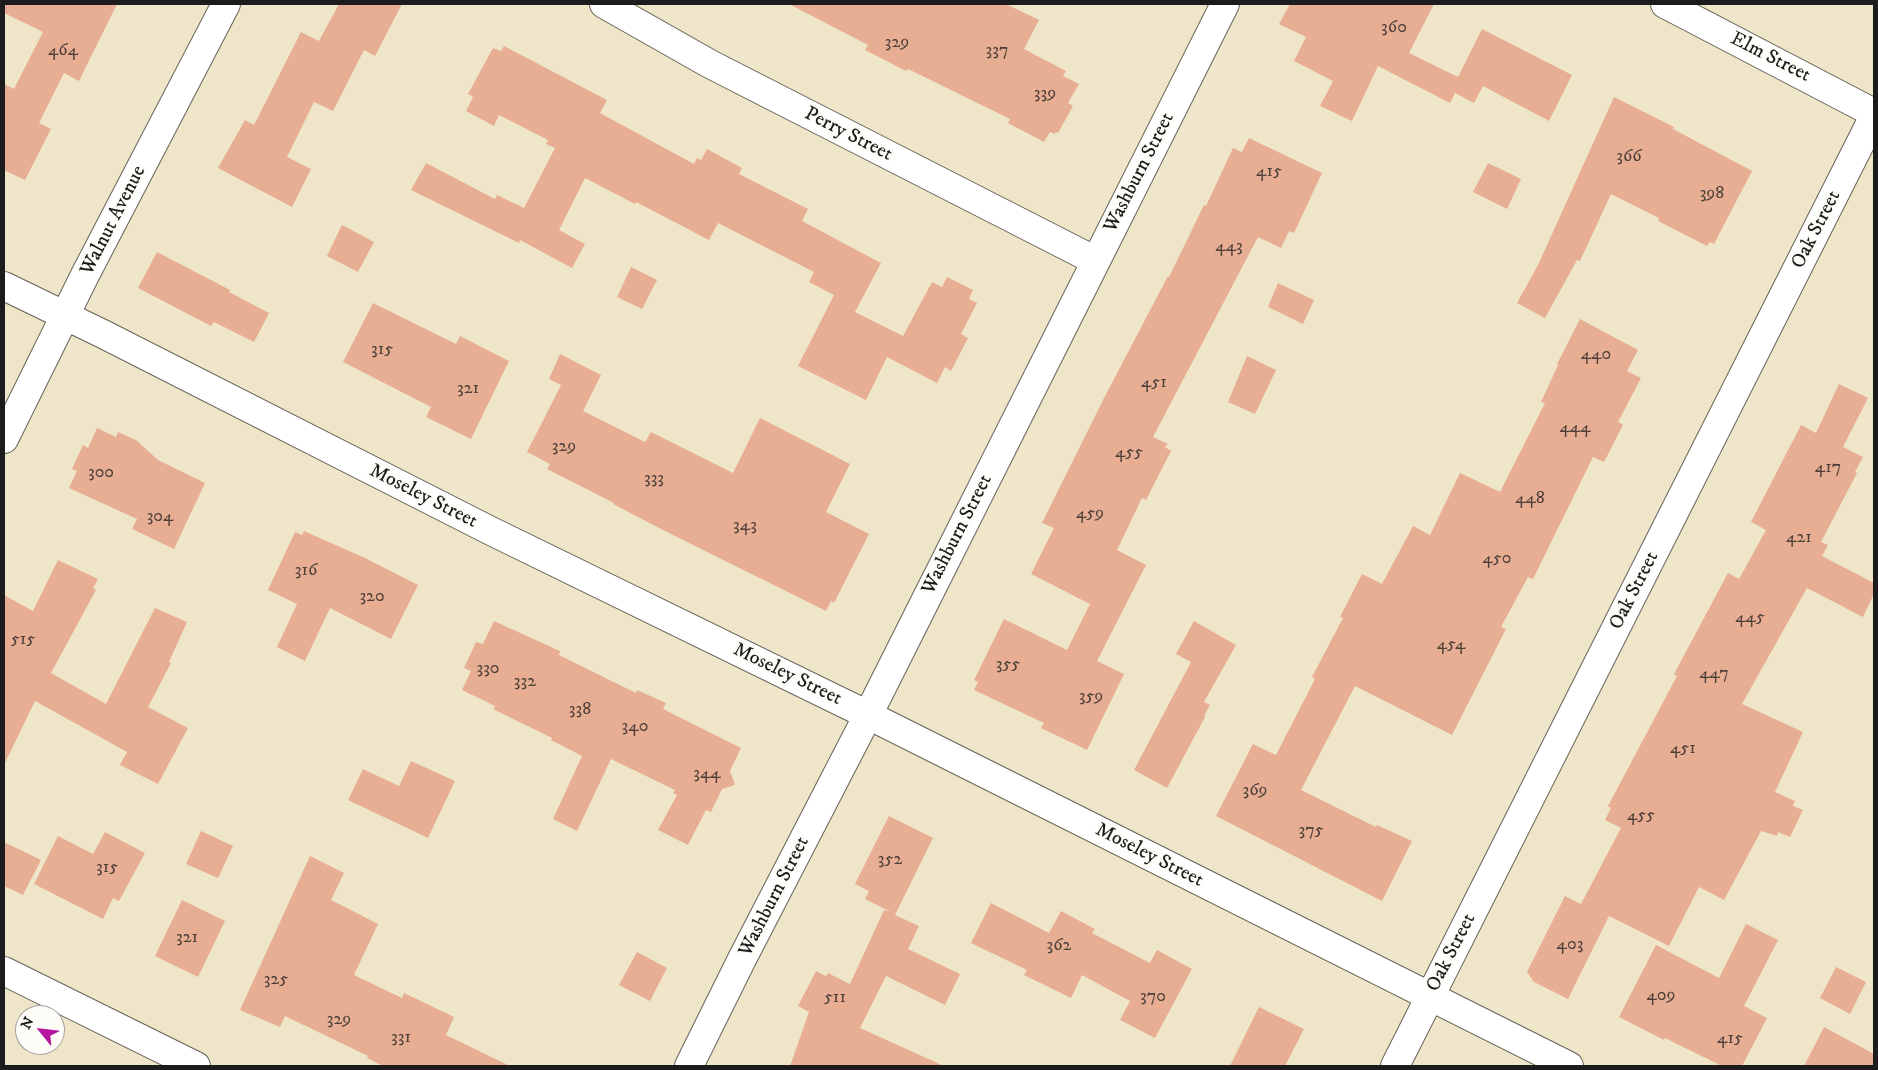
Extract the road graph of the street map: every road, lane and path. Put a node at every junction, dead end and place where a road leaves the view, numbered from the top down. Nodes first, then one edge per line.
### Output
1 (226, 4) edge
2 (604, 4) edge
3 (1225, 4) edge
4 (1665, 4) edge
5 (1874, 115) edge
6 (1096, 261) junction
7 (4, 286) edge
8 (65, 315) junction
9 (4, 439) edge
10 (868, 715) junction
11 (4, 971) edge
12 (1430, 997) junction
13 (196, 1066) edge
14 (689, 1066) edge
15 (1395, 1066) edge
16 (1569, 1066) edge

1 - 8 street, Walnut Avenue
2 - 6 street, Perry Street
3 - 6 street, Washburn Street
4 - 5 street, Elm Street
5 - 12 street, Oak Street
6 - 10 street, Washburn Street
7 - 8 street, Moseley Street
8 - 9 street, Walnut Avenue
8 - 10 street, Moseley Street
10 - 12 street, Moseley Street
10 - 14 street, Washburn Street
11 - 13 street
12 - 15 street, Oak Street
12 - 16 street, Moseley Street

